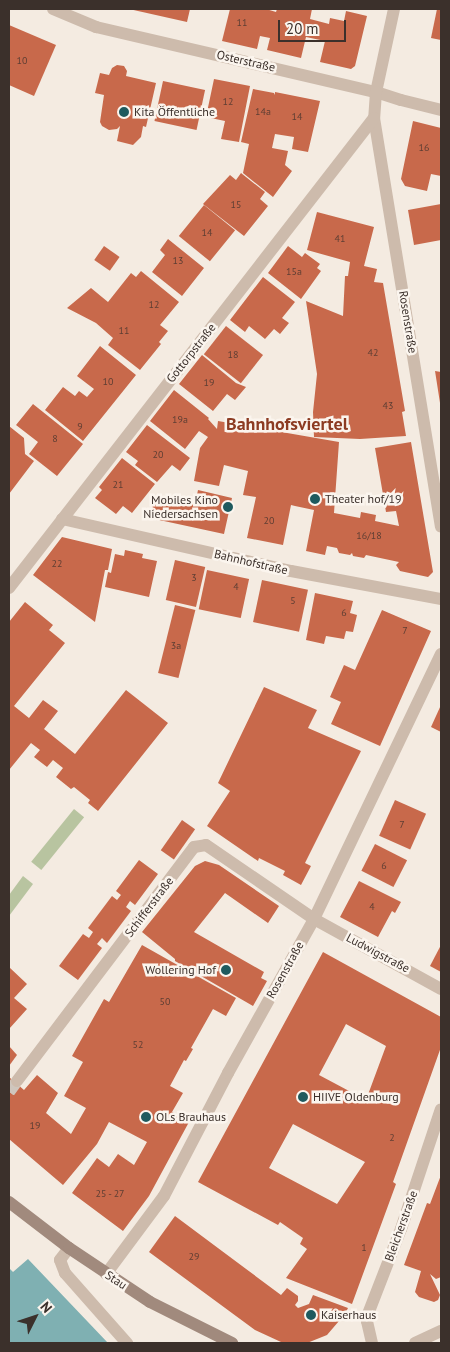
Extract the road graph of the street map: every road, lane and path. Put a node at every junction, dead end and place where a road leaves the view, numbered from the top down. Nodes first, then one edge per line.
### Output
1 (53, 9) edge
2 (394, 9) edge
3 (376, 92) junction
4 (441, 110) edge
5 (374, 118) junction
6 (62, 519) junction
7 (441, 527) edge
8 (9, 588) edge
9 (441, 599) edge
10 (441, 654) edge
11 (314, 919) junction
12 (441, 989) edge
13 (17, 1081) tunnel mouth
14 (441, 1109) edge
15 (9, 1202) edge
16 (69, 1248) junction
17 (106, 1274) junction
18 (441, 1331) edge
19 (127, 1343) edge
20 (232, 1343) edge
21 (372, 1343) edge
22 (415, 1343) edge

1 - 3 street, Osterstraße
2 - 3 street, Rosenstraße
3 - 4 street, Osterstraße
3 - 5 street, Rosenstraße
5 - 6 street, Gottorpstraße
5 - 7 street, Rosenstraße
6 - 8 street, Gottorpstraße
6 - 9 street, Bahnhofstraße
10 - 11 street, Rosenstraße
11 - 12 street, Ludwigstraße
11 - 13 street, Schifferstraße
11 - 17 street, Rosenstraße
14 - 21 street, Bleicherstraße
15 - 16 street, Stau
16 - 17 street, Stau
16 - 19 street
17 - 20 street, Stau
18 - 22 street

